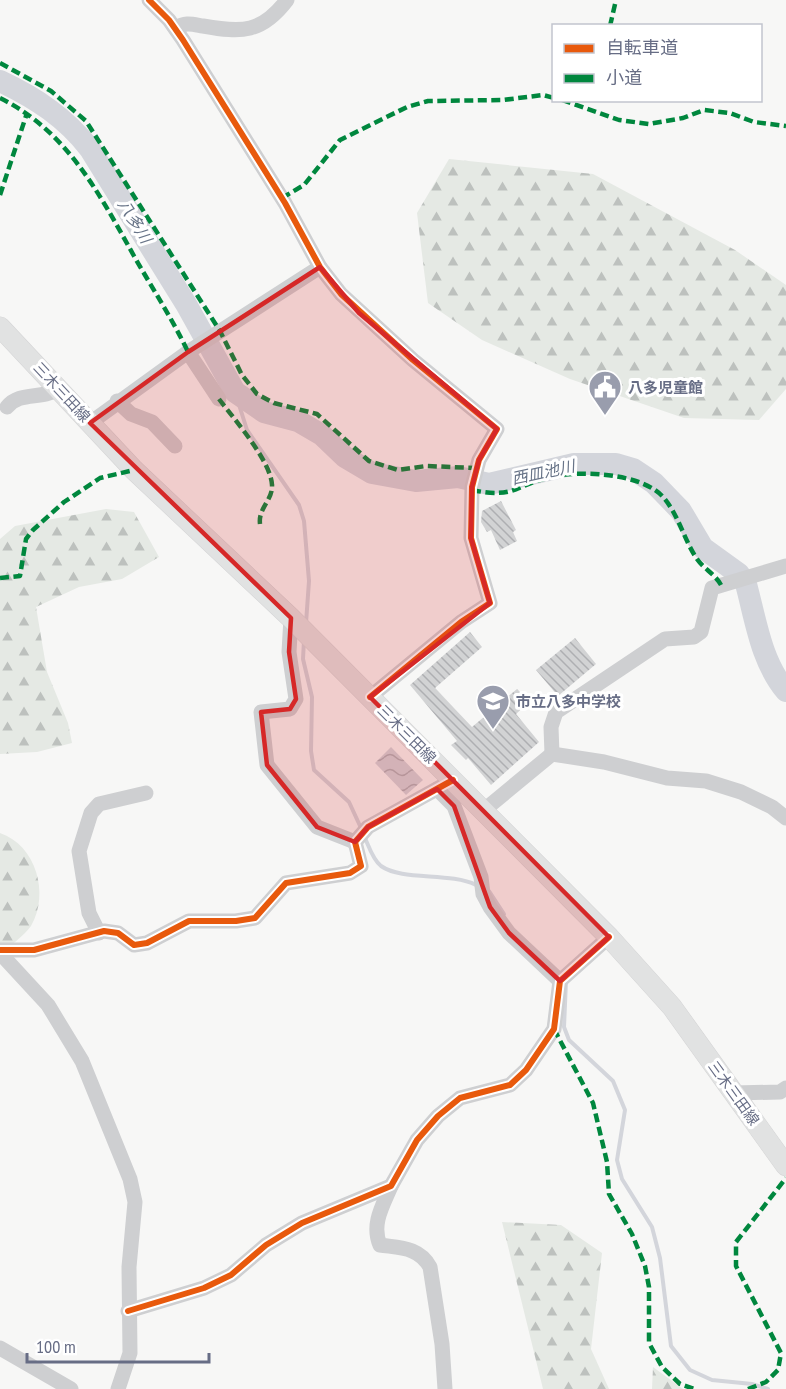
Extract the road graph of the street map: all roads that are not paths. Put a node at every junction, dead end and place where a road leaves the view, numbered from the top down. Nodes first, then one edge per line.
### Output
1 (149, 0) edge
2 (288, 0) edge
3 (175, 28) junction
4 (320, 267) junction
5 (0, 327) edge
6 (191, 349) junction
7 (58, 389) junction
8 (219, 399) dead end
9 (117, 400) junction
10 (7, 407) dead end
11 (90, 423) junction
12 (175, 446) dead end
13 (786, 566) edge
14 (298, 626) junction
15 (370, 697) junction
16 (552, 754) junction
17 (445, 784) junction
18 (146, 793) dead end
19 (483, 811) junction
20 (786, 818) edge
21 (355, 842) junction
22 (99, 933) junction
23 (609, 938) junction
24 (0, 952) edge
25 (560, 981) junction
26 (786, 1088) edge
27 (734, 1093) junction
28 (786, 1166) edge
29 (391, 1186) junction
30 (128, 1311) junction
31 (0, 1348) edge
32 (72, 1389) edge
33 (118, 1389) edge
34 (445, 1389) edge

1 - 3 street
2 - 3 street
3 - 4 street
4 - 6 street
4 - 15 street
5 - 7 main road, 三木三田線
6 - 8 street
6 - 9 street
7 - 10 street
7 - 11 main road, 三木三田線
9 - 11 street
9 - 12 street
11 - 14 main road, 三木三田線
13 - 16 street
14 - 15 main road, 三木三田線
14 - 21 street
15 - 17 main road, 三木三田線
16 - 19 street
16 - 20 street
17 - 19 main road, 三木三田線
17 - 21 street
17 - 25 street
18 - 22 street
19 - 23 main road, 三木三田線
21 - 22 street
22 - 24 street
23 - 25 street
23 - 27 main road, 三木三田線
24 - 30 street
25 - 29 street
26 - 27 street
27 - 28 main road, 三木三田線
29 - 30 street
29 - 34 street
30 - 33 street
31 - 32 street

